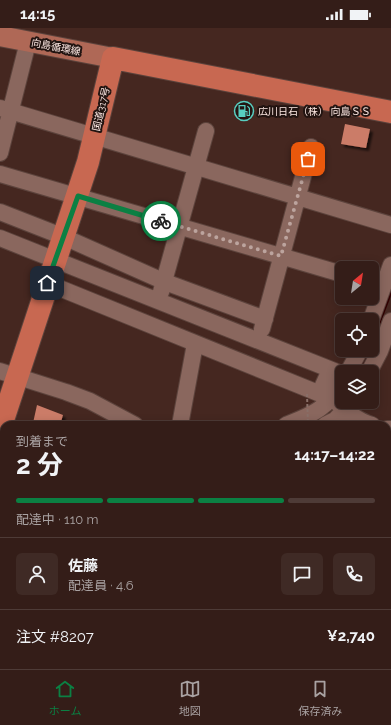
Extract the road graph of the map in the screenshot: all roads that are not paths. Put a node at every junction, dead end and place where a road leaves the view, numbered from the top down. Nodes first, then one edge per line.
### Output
1 (0, 36) edge
2 (28, 42) junction
3 (113, 58) junction
4 (5, 110) edge
5 (391, 112) edge
6 (206, 132) dead end
7 (95, 136) junction
8 (311, 147) dead end
9 (0, 153) edge
10 (196, 166) junction
11 (0, 174) edge
12 (78, 196) junction
13 (298, 197) junction
14 (0, 212) edge
15 (391, 225) edge
16 (179, 226) junction
17 (64, 237) junction
18 (0, 238) edge
19 (281, 256) junction
20 (56, 261) junction
21 (391, 265) edge
22 (335, 272) edge
23 (165, 282) junction
24 (47, 283) junction
25 (382, 291) edge
26 (158, 302) junction
27 (374, 313) edge
28 (265, 320) junction
29 (391, 321) edge
30 (259, 342) junction
31 (195, 344) junction
32 (373, 365) edge
33 (335, 372) edge
34 (9, 373) edge
35 (335, 373) edge
36 (335, 392) edge
37 (328, 402) junction
38 (340, 416) edge
39 (1, 421) edge
40 (128, 421) edge
41 (181, 421) edge
42 (295, 421) edge
43 (359, 421) edge

1 - 2 main road, 向島循環線
2 - 3 main road, 向島循環線
2 - 4 street
3 - 5 highway
3 - 7 highway, 国道317号
4 - 7 street
4 - 9 street
6 - 10 street
7 - 10 street
7 - 12 highway, 国道317号
8 - 13 street
10 - 13 street
10 - 16 street
11 - 12 street
12 - 16 street
12 - 17 highway, 国道317号
13 - 15 street
13 - 19 street
14 - 17 street
16 - 19 street
16 - 23 street
17 - 20 highway, 国道317号
17 - 23 street
18 - 20 street
19 - 22 street
19 - 28 street
20 - 24 highway, 国道317号
20 - 26 street
21 - 25 street
23 - 26 street
23 - 28 street
24 - 31 street
24 - 34 highway, 国道317号
25 - 27 street
26 - 30 street
28 - 30 street
29 - 32 street
30 - 33 street
31 - 35 street
31 - 41 street
34 - 39 highway, 国道317号
34 - 40 street
36 - 37 street
37 - 38 street
37 - 42 street
38 - 43 street

